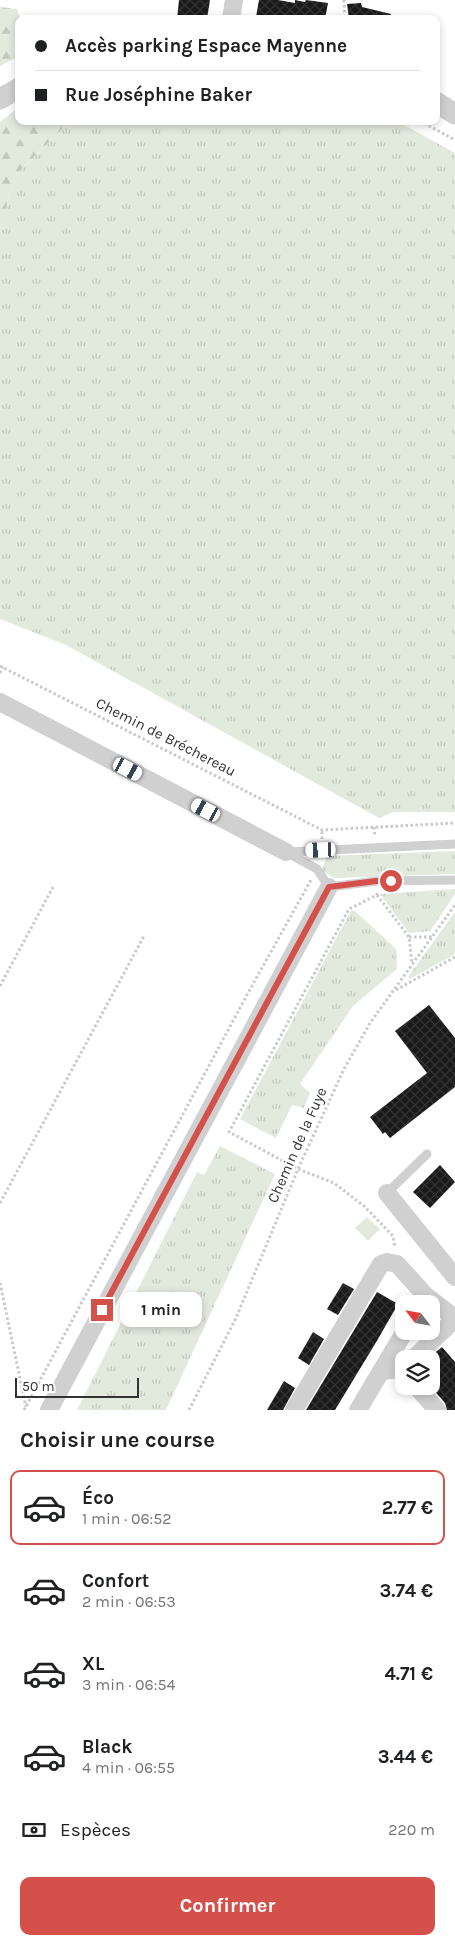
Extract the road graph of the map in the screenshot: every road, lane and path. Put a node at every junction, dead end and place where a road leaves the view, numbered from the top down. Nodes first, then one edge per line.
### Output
1 (234, 0) edge
2 (344, 0) edge
3 (232, 15) edge
4 (345, 15) edge
5 (15, 90) edge
6 (0, 99) edge
7 (440, 105) edge
8 (455, 114) edge
9 (427, 125) edge
10 (455, 140) edge
11 (2, 666) edge
12 (0, 673) edge
13 (0, 702) edge
14 (455, 823) edge
15 (374, 827) junction
16 (322, 830) junction
17 (455, 844) edge
18 (375, 848) junction
19 (321, 850) junction
20 (286, 852) junction
21 (317, 869) junction
22 (455, 880) edge
23 (376, 881) junction
24 (53, 887) dead end
25 (329, 887) junction
26 (377, 895) junction
27 (455, 904) edge
28 (144, 936) dead end
29 (409, 937) junction
30 (432, 937) junction
31 (455, 957) edge
32 (412, 965) junction
33 (0, 986) edge
34 (393, 991) junction
35 (427, 1154) dead end
36 (298, 1168) junction
37 (387, 1193) joint
38 (0, 1203) edge
39 (397, 1264) junction
40 (455, 1277) edge
41 (0, 1283) edge
42 (420, 1295) edge
43 (440, 1310) edge
44 (455, 1319) edge
45 (400, 1340) edge
46 (423, 1350) edge
47 (395, 1369) edge
48 (381, 1371) junction
49 (424, 1395) edge
50 (25, 1408) edge
51 (48, 1410) edge
52 (189, 1410) edge
53 (294, 1410) edge
54 (358, 1410) edge
55 (437, 1410) edge

1 - 3 street
2 - 4 path
5 - 6 street
7 - 8 street
9 - 10 path
11 - 12 path
11 - 16 path, Chemin de Bréchereau
13 - 20 street
14 - 15 path
15 - 16 path
15 - 18 path
16 - 19 path
17 - 18 lane
18 - 19 lane
19 - 20 lane
20 - 21 lane
21 - 25 lane
21 - 50 path
22 - 23 lane
23 - 25 lane
23 - 26 path
24 - 33 path
25 - 51 street
26 - 29 path
26 - 36 path
27 - 30 path, Chemin de la Fuye
28 - 38 path
29 - 30 path
29 - 32 path
30 - 32 path, Chemin de la Fuye
31 - 34 path
32 - 34 path, Chemin de la Fuye
34 - 36 path, Chemin de la Fuye
35 - 37 lane
36 - 39 path
36 - 52 path, Chemin de la Fuye
37 - 40 street
39 - 42 street
39 - 53 street
41 - 50 path
43 - 44 street
44 - 46 street
45 - 48 street
47 - 48 street
48 - 54 street
49 - 55 street

